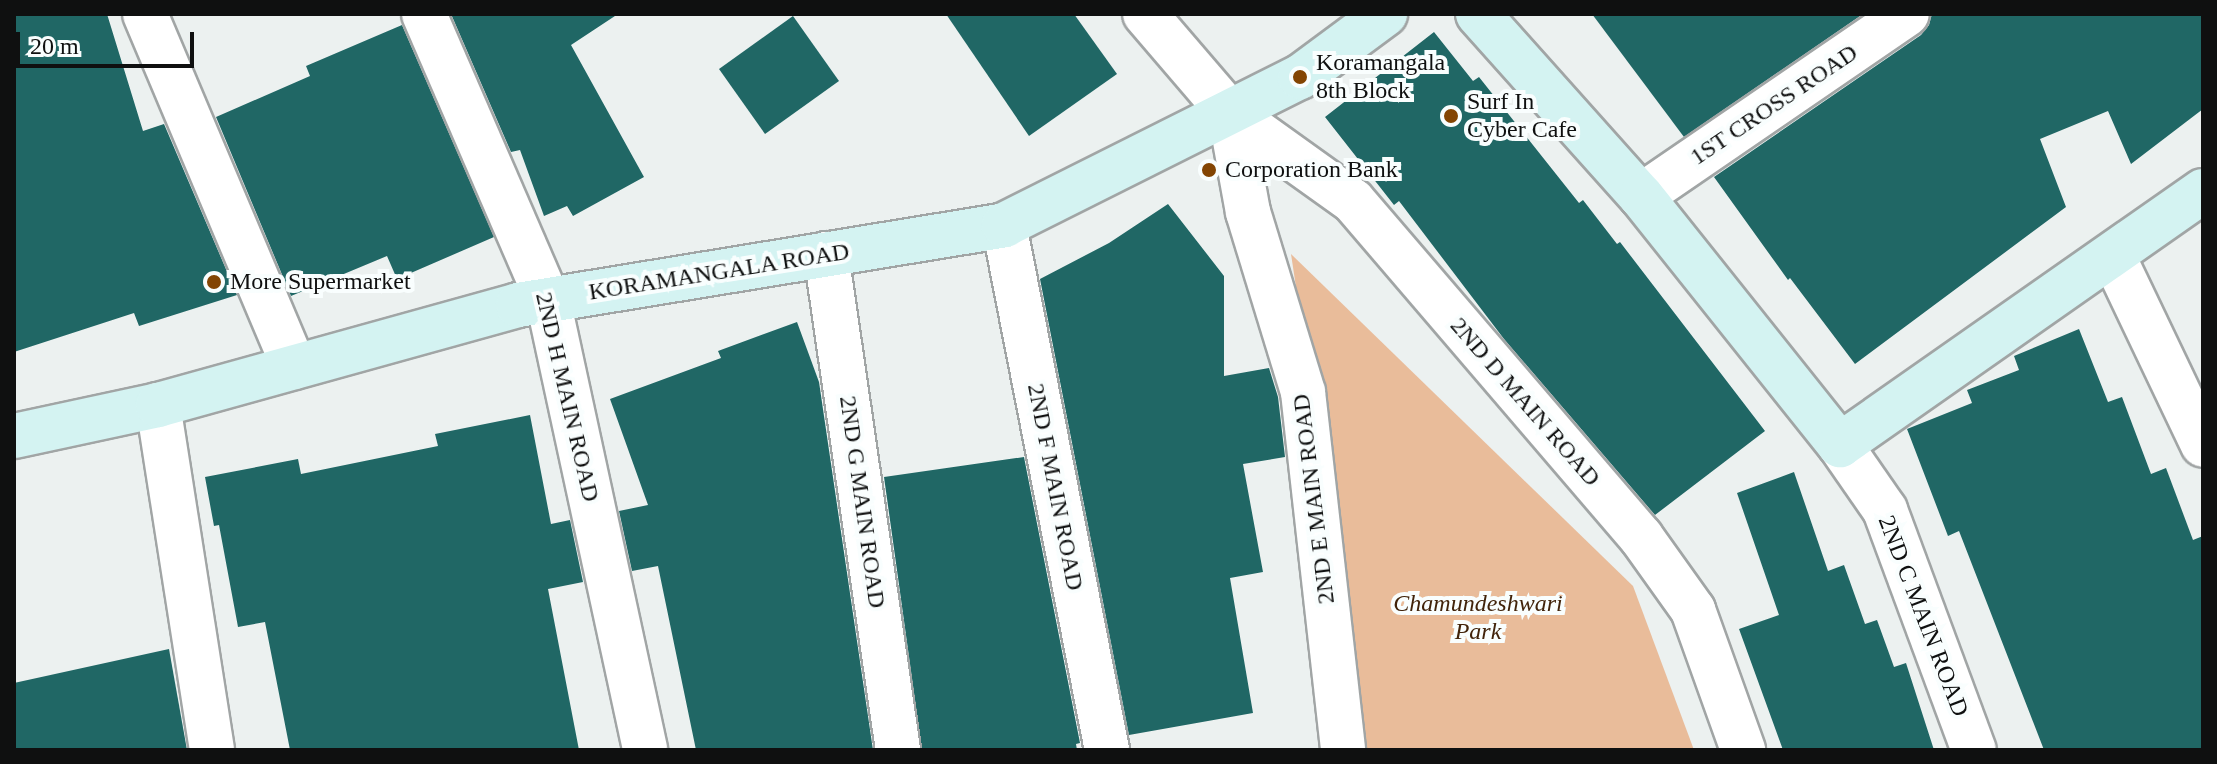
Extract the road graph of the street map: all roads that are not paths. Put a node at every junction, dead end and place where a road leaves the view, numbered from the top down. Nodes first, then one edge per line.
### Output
1 (145, 14) edge
2 (424, 14) edge
3 (1145, 14) edge
4 (1385, 14) edge
5 (1478, 14) edge
6 (1907, 14) edge
7 (1230, 113) junction
8 (2203, 191) edge
9 (1641, 196) junction
10 (1004, 225) junction
11 (826, 254) junction
12 (2113, 256) junction
13 (548, 300) junction
14 (294, 367) junction
15 (158, 405) junction
16 (14, 436) edge
17 (1840, 445) junction
18 (2203, 445) edge
19 (212, 750) edge
20 (645, 750) edge
21 (898, 750) edge
22 (1107, 750) edge
23 (1343, 750) edge
24 (1743, 750) edge
25 (1974, 750) edge

1 - 14 street
2 - 13 street, 2ND H MAIN ROAD
3 - 7 street, 2ND D MAIN ROAD
4 - 7 street, KORAMANGALA ROAD
5 - 9 street
6 - 9 street, 1ST CROSS ROAD
7 - 10 street, KORAMANGALA ROAD
7 - 23 street, 2ND E MAIN ROAD
7 - 24 street, 2ND D MAIN ROAD
8 - 12 street
9 - 17 street
10 - 11 street, KORAMANGALA ROAD
10 - 22 street, 2ND F MAIN ROAD
11 - 13 street, KORAMANGALA ROAD
11 - 21 street, 2ND G MAIN ROAD
12 - 17 street
12 - 18 street
13 - 14 street, KORAMANGALA ROAD
13 - 20 street, 2ND H MAIN ROAD
14 - 15 street, KORAMANGALA ROAD
15 - 16 street, KORAMANGALA ROAD
15 - 19 street
17 - 25 street, 2ND C MAIN ROAD

